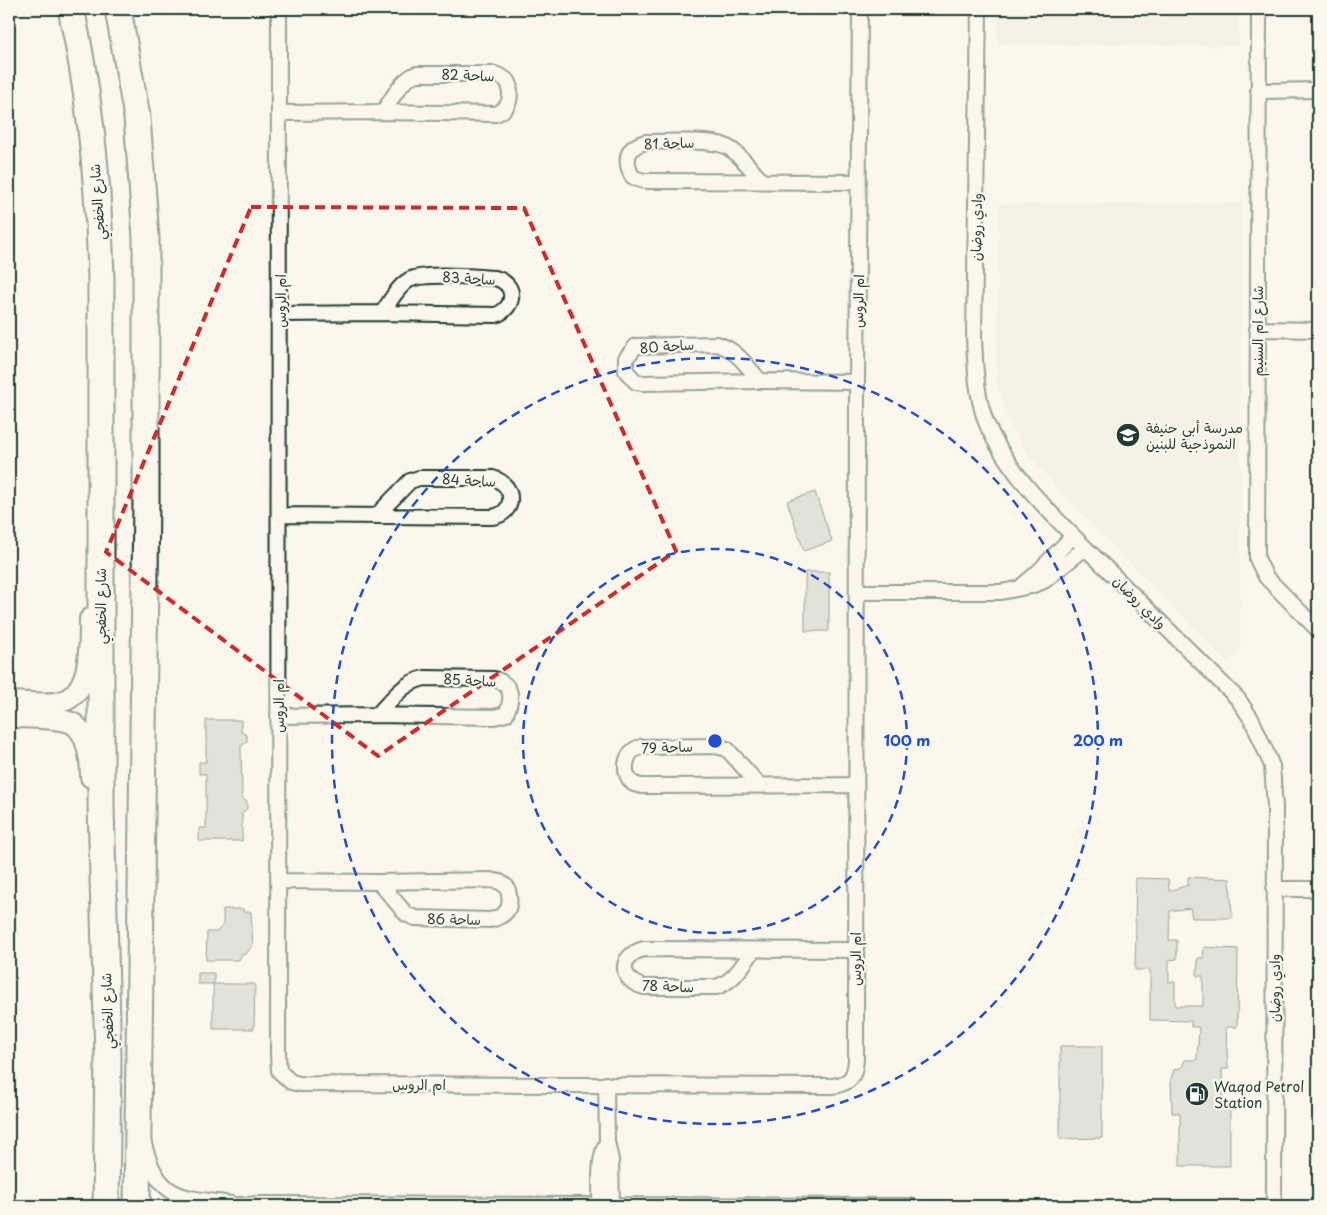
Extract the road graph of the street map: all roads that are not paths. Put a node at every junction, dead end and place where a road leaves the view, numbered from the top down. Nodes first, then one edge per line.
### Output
1 (71, 9) edge
2 (118, 9) edge
3 (279, 9) edge
4 (860, 9) edge
5 (979, 9) edge
6 (1259, 9) edge
7 (1318, 90) edge
8 (1258, 91) junction
9 (384, 112) junction
10 (280, 113) junction
11 (762, 182) junction
12 (859, 182) junction
13 (382, 313) junction
14 (280, 314) junction
15 (1257, 329) junction
16 (1318, 330) edge
17 (760, 381) junction
18 (857, 382) junction
19 (279, 515) junction
20 (377, 515) junction
21 (1073, 536) junction
22 (1085, 548) junction
23 (100, 566) junction
24 (1018, 589) junction
25 (857, 592) junction
26 (1318, 630) edge
27 (9, 702) edge
28 (377, 715) junction
29 (278, 716) junction
30 (9, 717) edge
31 (856, 785) junction
32 (760, 786) junction
33 (101, 806) junction
34 (278, 881) junction
35 (380, 882) junction
36 (1274, 889) junction
37 (1318, 889) edge
38 (754, 950) junction
39 (855, 950) junction
40 (606, 1084) junction
41 (139, 1122) junction
42 (230, 1205) edge
43 (606, 1205) edge
44 (106, 1206) edge
45 (137, 1206) edge
46 (755, 1206) edge
47 (911, 1206) edge
48 (1274, 1206) edge

1 - 23 highway, شارع الخفجي
2 - 41 highway
3 - 10 street, ام الروس
4 - 12 street, ام الروس
5 - 21 street, وادي روضان
6 - 8 street, شارع ام السنيم
7 - 8 street
8 - 15 street, شارع ام السنيم
9 - 9 street, ساحة 82
9 - 10 street, ساحة 82
10 - 14 street, ام الروس
11 - 11 street, ساحة 81
11 - 12 street, ساحة 81
12 - 18 street, ام الروس
13 - 13 street, ساحة 83
13 - 14 street, ساحة 83
14 - 19 street, ام الروس
15 - 16 street
15 - 26 street, شارع ام السنيم
17 - 17 street, ساحة 80
17 - 18 street, ساحة 80
18 - 25 street, ام الروس
19 - 20 street, ساحة 84
19 - 29 street, ام الروس
20 - 20 street, ساحة 84
21 - 22 street, وادي روضان
21 - 24 street
22 - 24 street
22 - 36 street, وادي روضان
23 - 27 street
23 - 33 highway, شارع الخفجي
24 - 25 street
25 - 31 street, ام الروس
28 - 28 street, ساحة 85
28 - 29 street, ساحة 85
29 - 34 street, ام الروس
30 - 33 street
31 - 32 street, ساحة 79
31 - 39 street, ام الروس
32 - 32 street, ساحة 79
33 - 44 highway, شارع الخفجي
34 - 35 street, ساحة 86
34 - 40 street, ام الروس
35 - 35 street, ساحة 86
36 - 37 street
36 - 48 street, وادي روضان
38 - 38 street, ساحة 78
38 - 39 street, ساحة 78
39 - 40 street, ام الروس
40 - 43 street
41 - 42 street
41 - 45 highway
42 - 43 street
43 - 46 street
46 - 47 street

